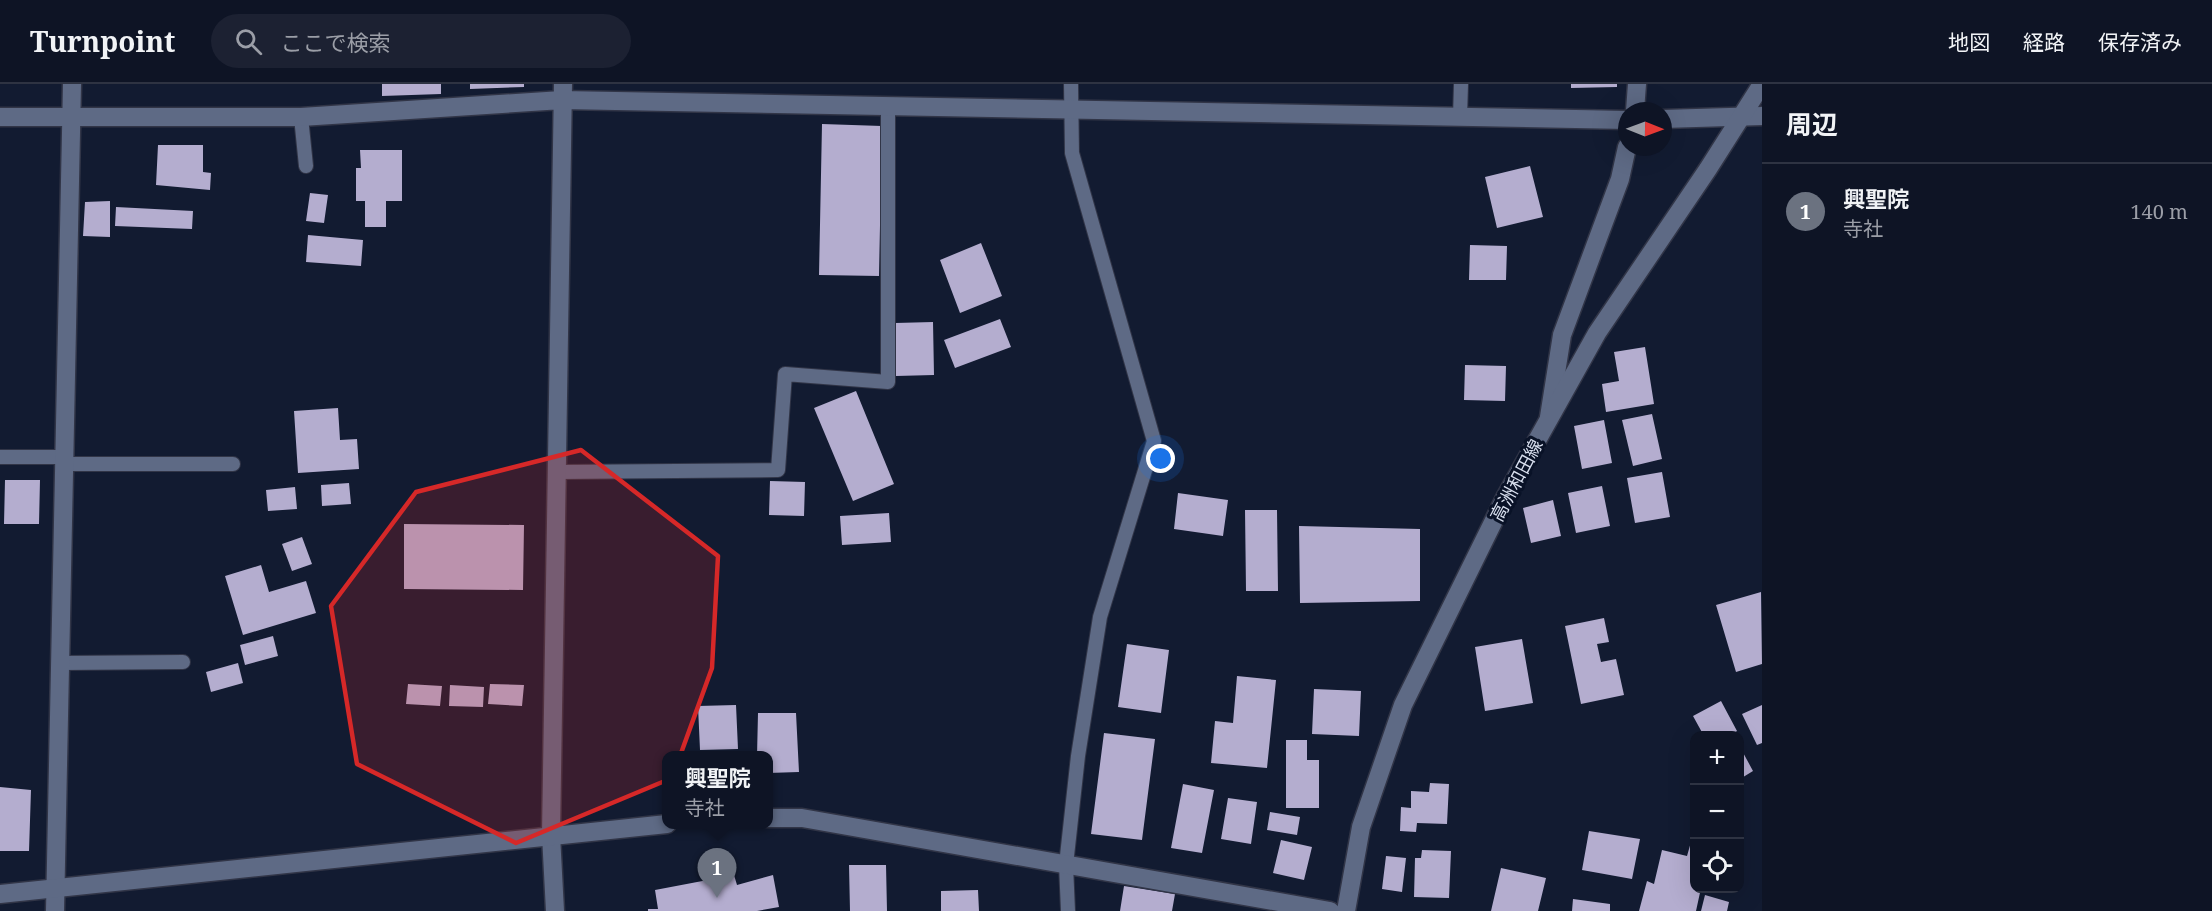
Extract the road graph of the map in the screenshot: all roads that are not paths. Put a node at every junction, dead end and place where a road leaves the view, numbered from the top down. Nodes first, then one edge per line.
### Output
1 (72, 84) edge
2 (1071, 84) edge
3 (1461, 84) edge
4 (1637, 84) edge
5 (1762, 84) edge
6 (562, 92) edge
7 (1636, 102) edge
8 (888, 106) junction
9 (1070, 108) junction
10 (72, 116) junction
11 (1741, 116) junction
12 (1762, 116) edge
13 (0, 117) edge
14 (301, 117) junction
15 (1460, 117) junction
16 (1672, 119) edge
17 (1618, 120) edge
18 (1625, 156) edge
19 (306, 166) dead end
20 (1549, 417) junction
21 (0, 457) edge
22 (64, 461) junction
23 (232, 464) dead end
24 (557, 472) junction
25 (183, 662) dead end
26 (60, 663) junction
27 (773, 818) edge
28 (662, 825) edge
29 (551, 835) junction
30 (1066, 865) junction
31 (55, 889) junction
32 (0, 894) edge
33 (55, 911) edge
34 (555, 911) edge
35 (1068, 911) edge
36 (1330, 911) edge
37 (1346, 911) edge

1 - 10 street
2 - 9 lane
3 - 15 lane
4 - 7 street
5 - 11 street, 高洲和田線
6 - 8 street
6 - 14 street
6 - 24 street
8 - 9 street
8 - 24 lane
9 - 15 street
9 - 30 lane
10 - 13 street
10 - 14 street
10 - 22 street
11 - 12 street
11 - 16 street
11 - 20 street, 高洲和田線
14 - 19 lane
15 - 17 street
18 - 20 street
20 - 37 street, 高洲和田線
21 - 22 lane
22 - 23 lane
22 - 26 street
24 - 29 street
25 - 26 lane
26 - 31 street
27 - 30 street
28 - 29 street
29 - 31 street
29 - 34 street
30 - 35 lane
30 - 36 street
31 - 32 street
31 - 33 street

